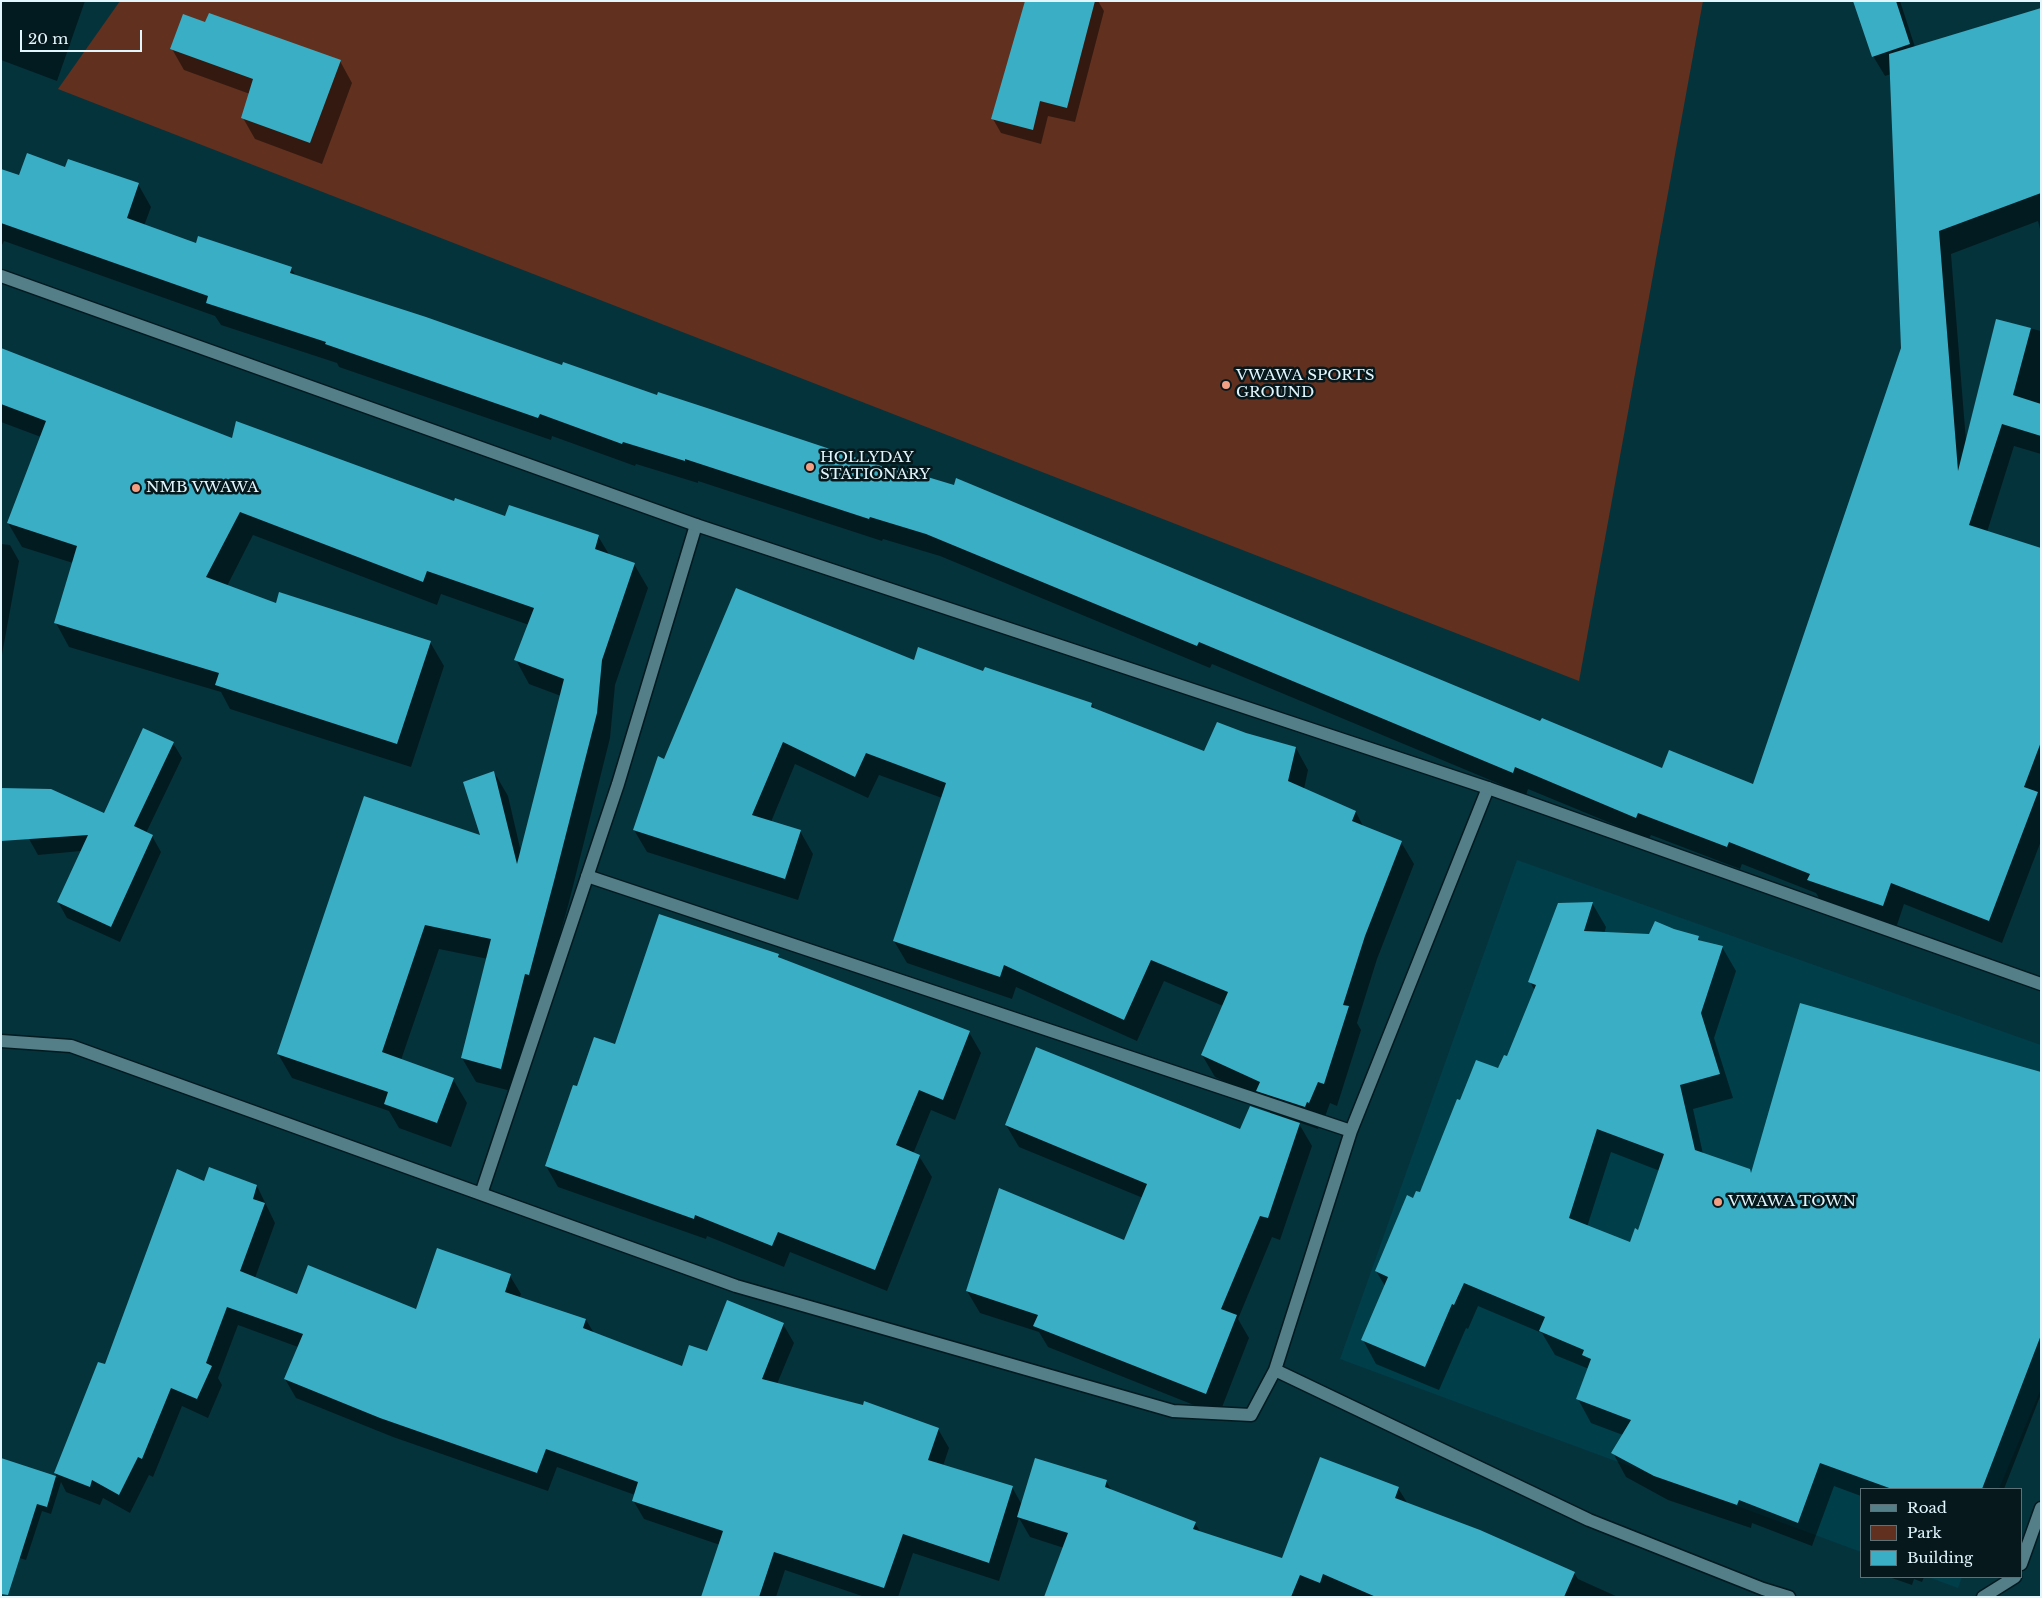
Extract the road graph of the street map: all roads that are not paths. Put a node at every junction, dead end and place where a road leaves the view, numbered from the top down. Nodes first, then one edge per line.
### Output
1 (1, 276) edge
2 (696, 525) junction
3 (1488, 788) junction
4 (587, 876) junction
5 (2041, 984) edge
6 (1, 1041) edge
7 (1351, 1131) junction
8 (480, 1194) junction
9 (1275, 1370) junction
10 (2041, 1508) edge
11 (2022, 1561) edge
12 (2013, 1578) edge
13 (1790, 1597) edge
14 (1982, 1597) edge

1 - 2 street
2 - 3 street
2 - 4 street
3 - 5 street
3 - 7 street
4 - 7 street
4 - 8 street
6 - 8 street
7 - 9 street
8 - 9 street
9 - 13 street
10 - 11 street
12 - 14 street

